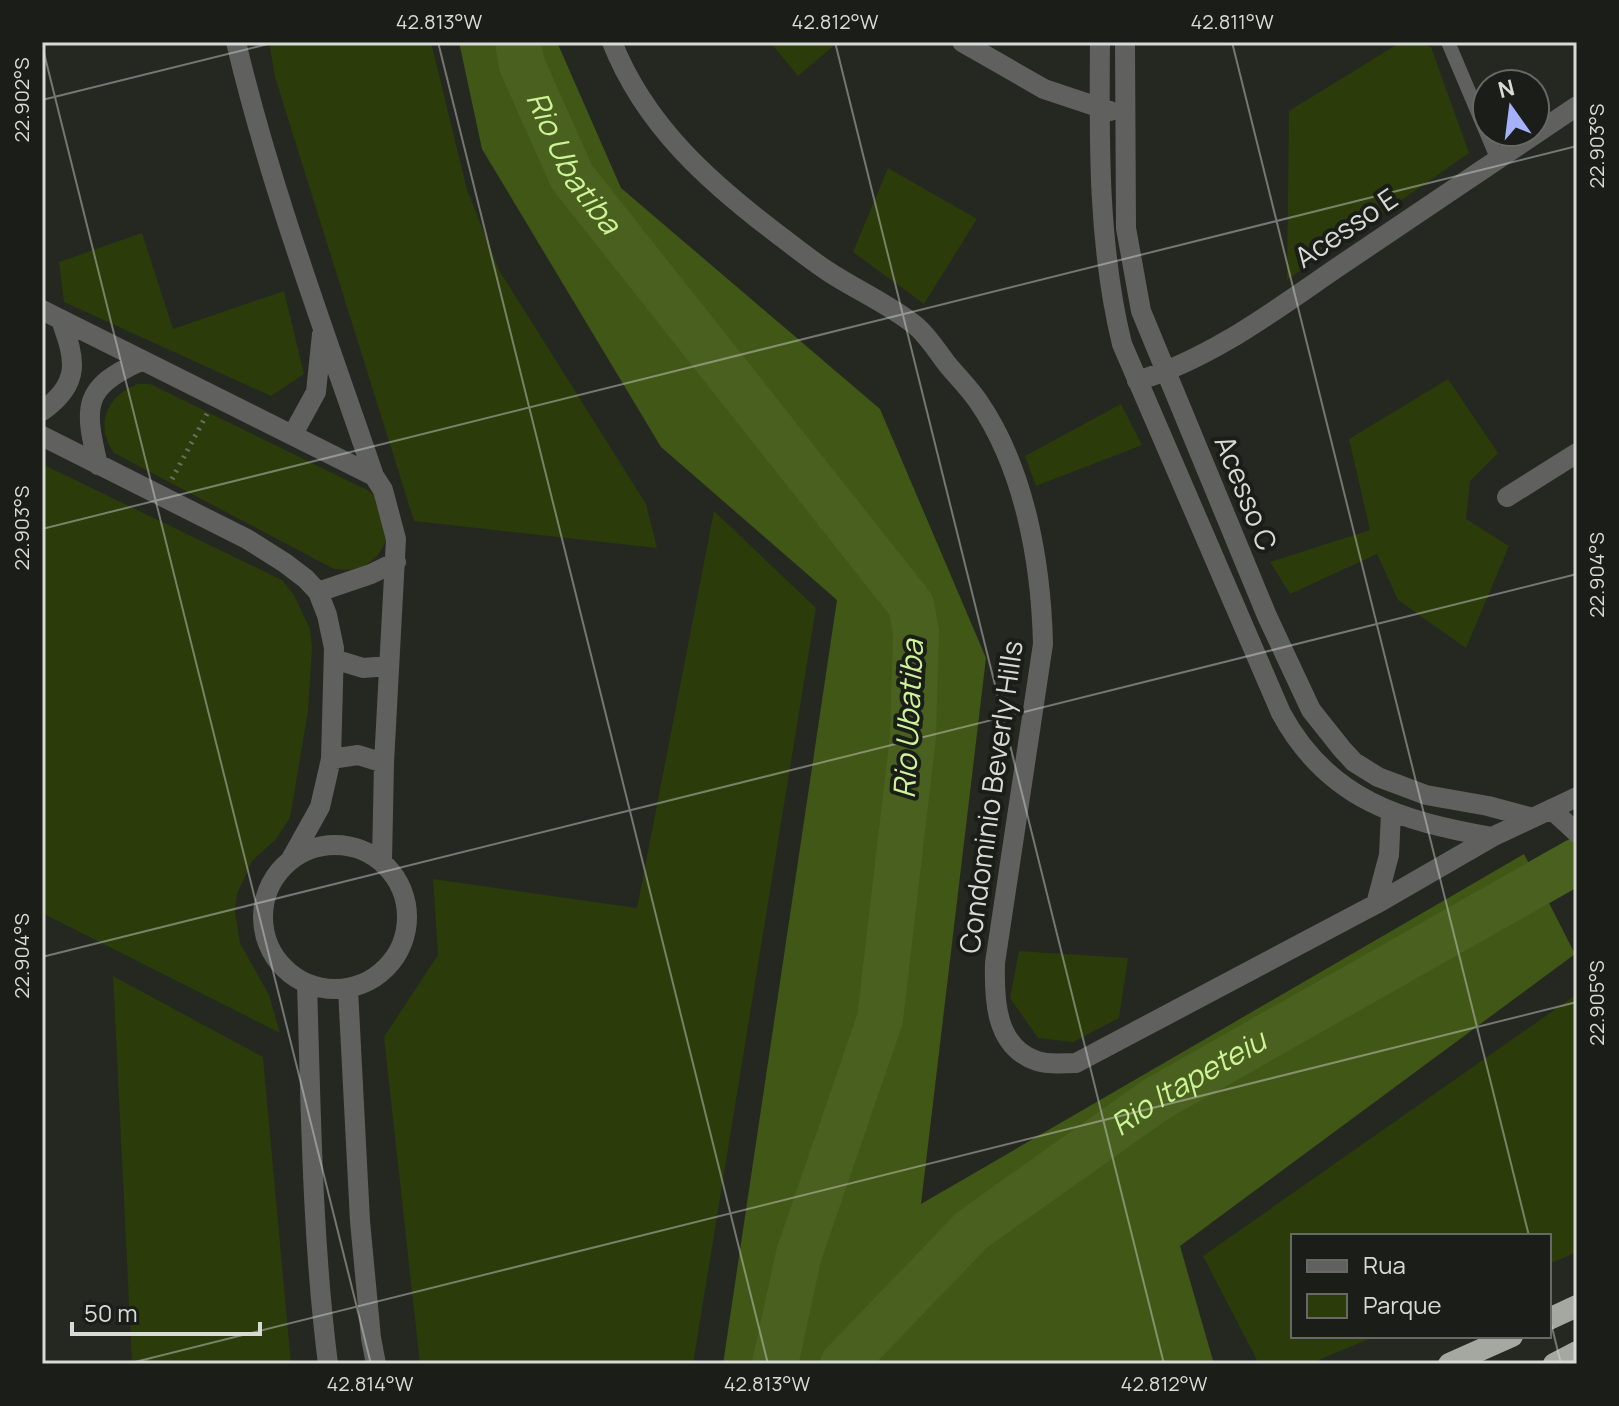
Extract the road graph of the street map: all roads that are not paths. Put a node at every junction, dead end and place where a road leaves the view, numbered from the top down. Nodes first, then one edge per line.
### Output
1 (236, 42) edge
2 (612, 42) edge
3 (962, 42) edge
4 (1100, 42) edge
5 (1125, 42) edge
6 (1448, 42) edge
7 (1577, 106) edge
8 (1100, 109) junction
9 (1124, 113) junction
10 (1498, 160) junction
11 (42, 310) edge
12 (61, 320) junction
13 (322, 326) junction
14 (141, 361) junction
15 (1166, 372) junction
16 (1137, 381) junction
17 (42, 411) edge
18 (293, 434) junction
19 (42, 436) edge
20 (1577, 453) edge
21 (98, 465) junction
22 (374, 476) junction
23 (1507, 497) dead end
24 (396, 562) junction
25 (318, 592) junction
26 (334, 659) junction
27 (389, 666) junction
28 (331, 759) junction
29 (384, 763) junction
30 (1577, 797) edge
31 (1551, 809) junction
32 (1391, 813) junction
33 (1529, 817) junction
34 (1577, 833) edge
35 (1492, 837) junction
36 (291, 859) junction
37 (382, 861) junction
38 (1376, 904) junction
39 (307, 984) junction
40 (348, 989) junction
41 (1577, 1306) edge
42 (1551, 1318) edge
43 (1508, 1338) edge
44 (1577, 1352) edge
45 (328, 1364) edge
46 (376, 1364) edge
47 (1449, 1364) edge
48 (1554, 1364) edge

1 - 13 street
2 - 38 street, Condominio Beverly Hills
3 - 8 street
4 - 8 street, Acesso C
5 - 9 street, Acesso C
6 - 10 lane
7 - 10 street, Acesso E
8 - 9 street
8 - 16 street, Acesso C
9 - 15 street, Acesso C
10 - 15 street, Acesso E
11 - 12 street
12 - 14 street
12 - 17 street
13 - 18 street
13 - 22 street
14 - 18 street
14 - 21 street
15 - 16 street, Acesso E
15 - 33 street, Acesso C
16 - 32 street, Acesso C
18 - 22 street
19 - 21 street
20 - 23 street
21 - 25 street
22 - 24 street
24 - 25 street
24 - 27 street
25 - 26 street
26 - 27 street
26 - 28 street
27 - 29 street
28 - 29 street
28 - 36 street
29 - 37 street
30 - 31 street, Condominio Beverly Hills
31 - 33 street, Condominio Beverly Hills
31 - 34 street
32 - 35 street, Acesso C
32 - 38 street
33 - 35 street, Condominio Beverly Hills
35 - 38 street, Condominio Beverly Hills
36 - 37 street
36 - 39 street
37 - 40 street
39 - 40 street
39 - 45 street
40 - 46 street
41 - 42 highway
43 - 47 highway
44 - 48 highway

